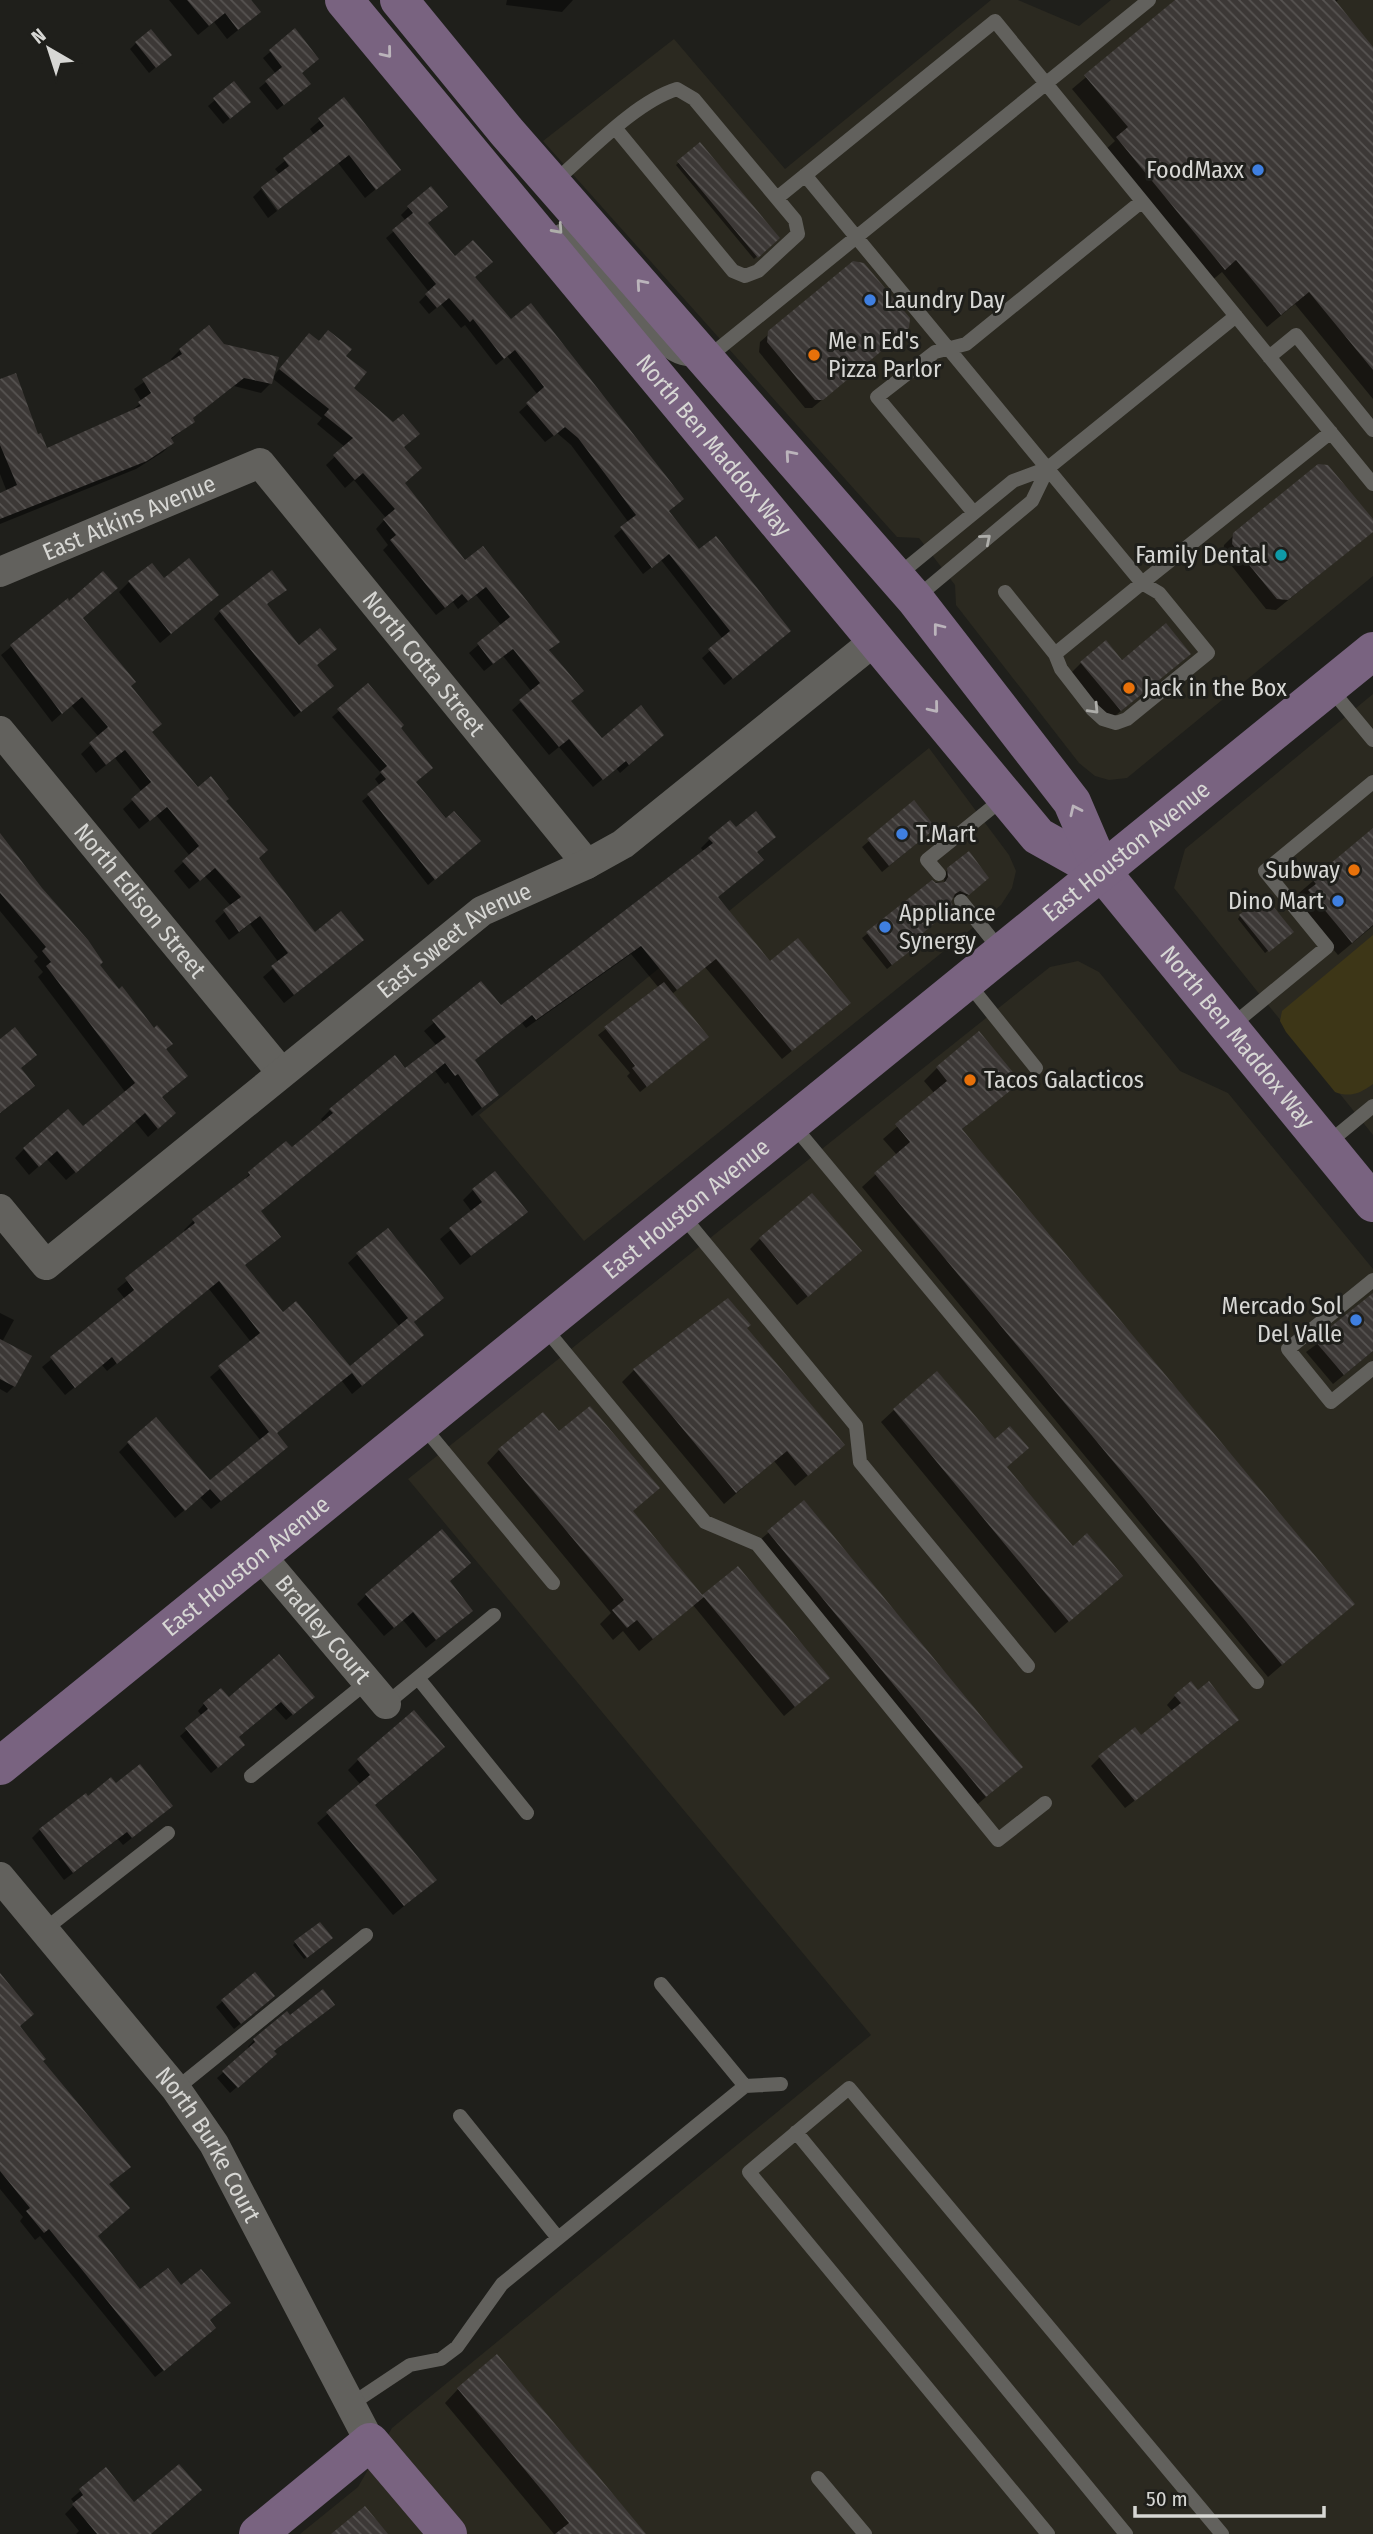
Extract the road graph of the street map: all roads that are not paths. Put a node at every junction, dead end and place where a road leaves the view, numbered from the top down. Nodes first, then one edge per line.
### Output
1 (344, 0) edge
2 (399, 0) edge
3 (1149, 0) edge
4 (1046, 85) junction
5 (616, 129) junction
6 (485, 173) junction
7 (806, 174) junction
8 (541, 191) junction
9 (776, 198) junction
10 (1142, 201) junction
11 (553, 223) dead end
12 (857, 237) junction
13 (1236, 316) junction
14 (949, 348) junction
15 (1269, 357) junction
16 (706, 359) junction
17 (1373, 430) edge
18 (1331, 432) junction
19 (260, 463) joint
20 (1048, 468) junction
21 (1373, 484) edge
22 (974, 513) junction
23 (0, 572) edge
24 (1142, 583) junction
25 (905, 588) junction
26 (1005, 592) dead end
27 (877, 639) junction
28 (1373, 651) edge
29 (1055, 654) junction
30 (1329, 687) junction
31 (0, 731) edge
32 (1373, 740) edge
33 (1373, 782) edge
34 (1006, 796) junction
35 (587, 864) junction
36 (1102, 872) junction
37 (939, 874) dead end
38 (961, 901) dead end
39 (1003, 953) junction
40 (967, 982) junction
41 (1229, 1027) junction
42 (1036, 1068) dead end
43 (281, 1072) junction
44 (1373, 1106) edge
45 (792, 1124) junction
46 (1326, 1145) junction
47 (1373, 1203) edge
48 (0, 1209) edge
49 (681, 1214) junction
50 (1373, 1280) edge
51 (543, 1326) junction
52 (1373, 1368) edge
53 (422, 1425) junction
54 (261, 1556) junction
55 (554, 1583) dead end
56 (494, 1615) dead end
57 (1028, 1666) dead end
58 (418, 1678) junction
59 (1257, 1682) dead end
60 (376, 1693) junction
61 (0, 1766) edge
62 (251, 1776) dead end
63 (1045, 1803) dead end
64 (527, 1813) dead end
65 (168, 1833) dead end
66 (0, 1877) edge
67 (44, 1930) junction
68 (366, 1935) dead end
69 (661, 1984) dead end
70 (781, 2084) dead end
71 (745, 2086) junction
72 (176, 2089) junction
73 (460, 2116) dead end
74 (796, 2132) junction
75 (558, 2238) junction
76 (350, 2405) junction
77 (370, 2442) junction
78 (818, 2477) dead end
79 (258, 2534) edge
80 (448, 2534) edge
81 (865, 2534) edge
82 (1048, 2534) edge
83 (1126, 2534) edge
84 (1222, 2534) edge

1 -> 6 main road, North Ben Maddox Way
2 - 8 main road, North Ben Maddox Way
3 - 4 lane
4 - 7 lane
4 - 10 lane
4 - 12 lane
5 - 8 lane
5 - 9 lane
5 - 9 lane
6 - 8 lane
6 - 27 main road, North Ben Maddox Way
7 - 9 lane
7 - 12 lane
16 -> 8 main road, North Ben Maddox Way
10 - 13 lane
10 - 14 lane
11 -> 16 lane
12 - 14 lane
12 - 16 lane
13 - 15 lane
13 - 20 lane
14 - 20 lane
14 - 22 lane
15 - 17 lane
15 - 18 lane
25 -> 16 main road, North Ben Maddox Way
18 - 21 lane
18 - 24 lane
19 - 23 street, East Atkins Avenue
19 - 35 street, North Cotta Street
20 - 22 lane
20 - 24 lane
25 -> 20 lane
22 - 25 lane
24 - 29 lane
29 -> 24 lane
36 -> 25 main road, North Ben Maddox Way
26 - 29 lane
27 -> 34 main road, North Ben Maddox Way
27 - 35 street, East Sweet Avenue
28 - 30 main road, East Houston Avenue
30 - 32 lane
30 - 36 main road, East Houston Avenue
31 - 43 street, North Edison Street
33 - 41 lane
34 - 36 main road, North Ben Maddox Way
34 - 37 lane
35 - 43 street, East Sweet Avenue
36 - 39 main road, East Houston Avenue
36 - 41 main road, North Ben Maddox Way
38 - 39 lane
39 - 40 main road, East Houston Avenue
40 - 42 lane
40 - 45 main road, East Houston Avenue
41 - 46 main road, North Ben Maddox Way
43 - 48 street, East Sweet Avenue
44 - 46 lane
45 - 49 main road, East Houston Avenue
45 - 59 lane
46 - 47 main road, North Ben Maddox Way
49 - 51 main road, East Houston Avenue
49 - 57 lane
50 - 52 lane
51 - 53 main road, East Houston Avenue
51 - 63 lane
53 - 54 main road, East Houston Avenue
53 - 55 lane
54 - 60 street, Bradley Court
54 - 61 main road, East Houston Avenue
56 - 58 lane
58 - 60 lane
58 - 64 lane
60 - 62 lane
65 - 67 lane
66 - 67 street, North Burke Court
67 - 72 street, North Burke Court
68 - 72 lane
69 - 71 lane
70 - 71 lane
71 - 75 lane
72 - 76 street, North Burke Court
73 - 75 lane
74 - 82 lane
74 - 83 lane
74 - 84 lane
75 - 76 lane
76 - 77 street, North Burke Court
77 - 79 main road
77 - 80 main road
78 - 81 lane

